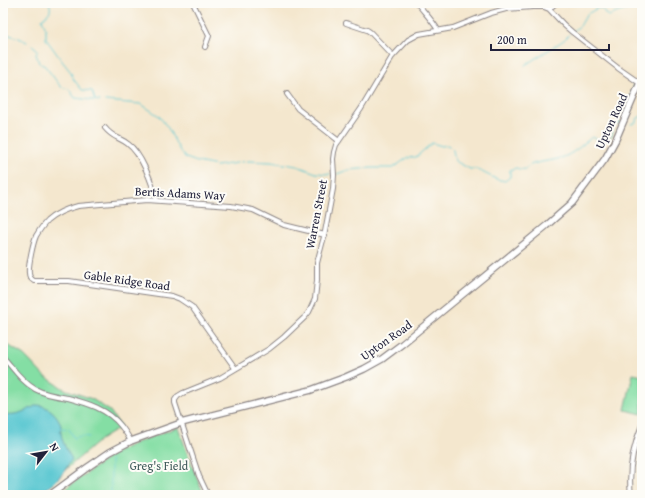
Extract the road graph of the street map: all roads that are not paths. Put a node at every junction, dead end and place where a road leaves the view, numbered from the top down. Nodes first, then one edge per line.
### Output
1 (193, 3) edge
2 (417, 3) edge
3 (528, 3) edge
4 (556, 3) edge
5 (533, 7) junction
6 (549, 9) junction
7 (346, 23) dead end
8 (438, 30) junction
9 (205, 47) dead end
10 (393, 56) junction
11 (641, 82) edge
12 (287, 94) dead end
13 (105, 128) dead end
14 (339, 141) junction
15 (156, 200) junction
16 (325, 235) junction
17 (31, 278) joint
18 (3, 357) edge
19 (235, 368) junction
20 (181, 423) junction
21 (642, 425) edge
22 (131, 441) junction
23 (3, 493) edge
24 (6, 495) edge
25 (50, 495) edge
26 (208, 495) edge
27 (631, 495) edge

1 - 9 street
2 - 8 street
3 - 5 street
4 - 6 street
5 - 6 street, Warren Street
5 - 8 street, Warren Street
6 - 11 street
7 - 10 street
8 - 10 street, Warren Street
10 - 14 street, Warren Street
11 - 20 main road, Upton Road
12 - 14 street
13 - 15 street
14 - 16 street, Warren Street
15 - 16 street, Bertis Adams Way
15 - 17 street, Bertis Adams Way
16 - 19 street, Warren Street
17 - 19 street, Gable Ridge Road
18 - 22 street
19 - 20 street, Warren Street
20 - 22 main road, Upton Road
20 - 26 street, Warren Street
21 - 27 street
22 - 25 main road, Upton Road
23 - 24 street

